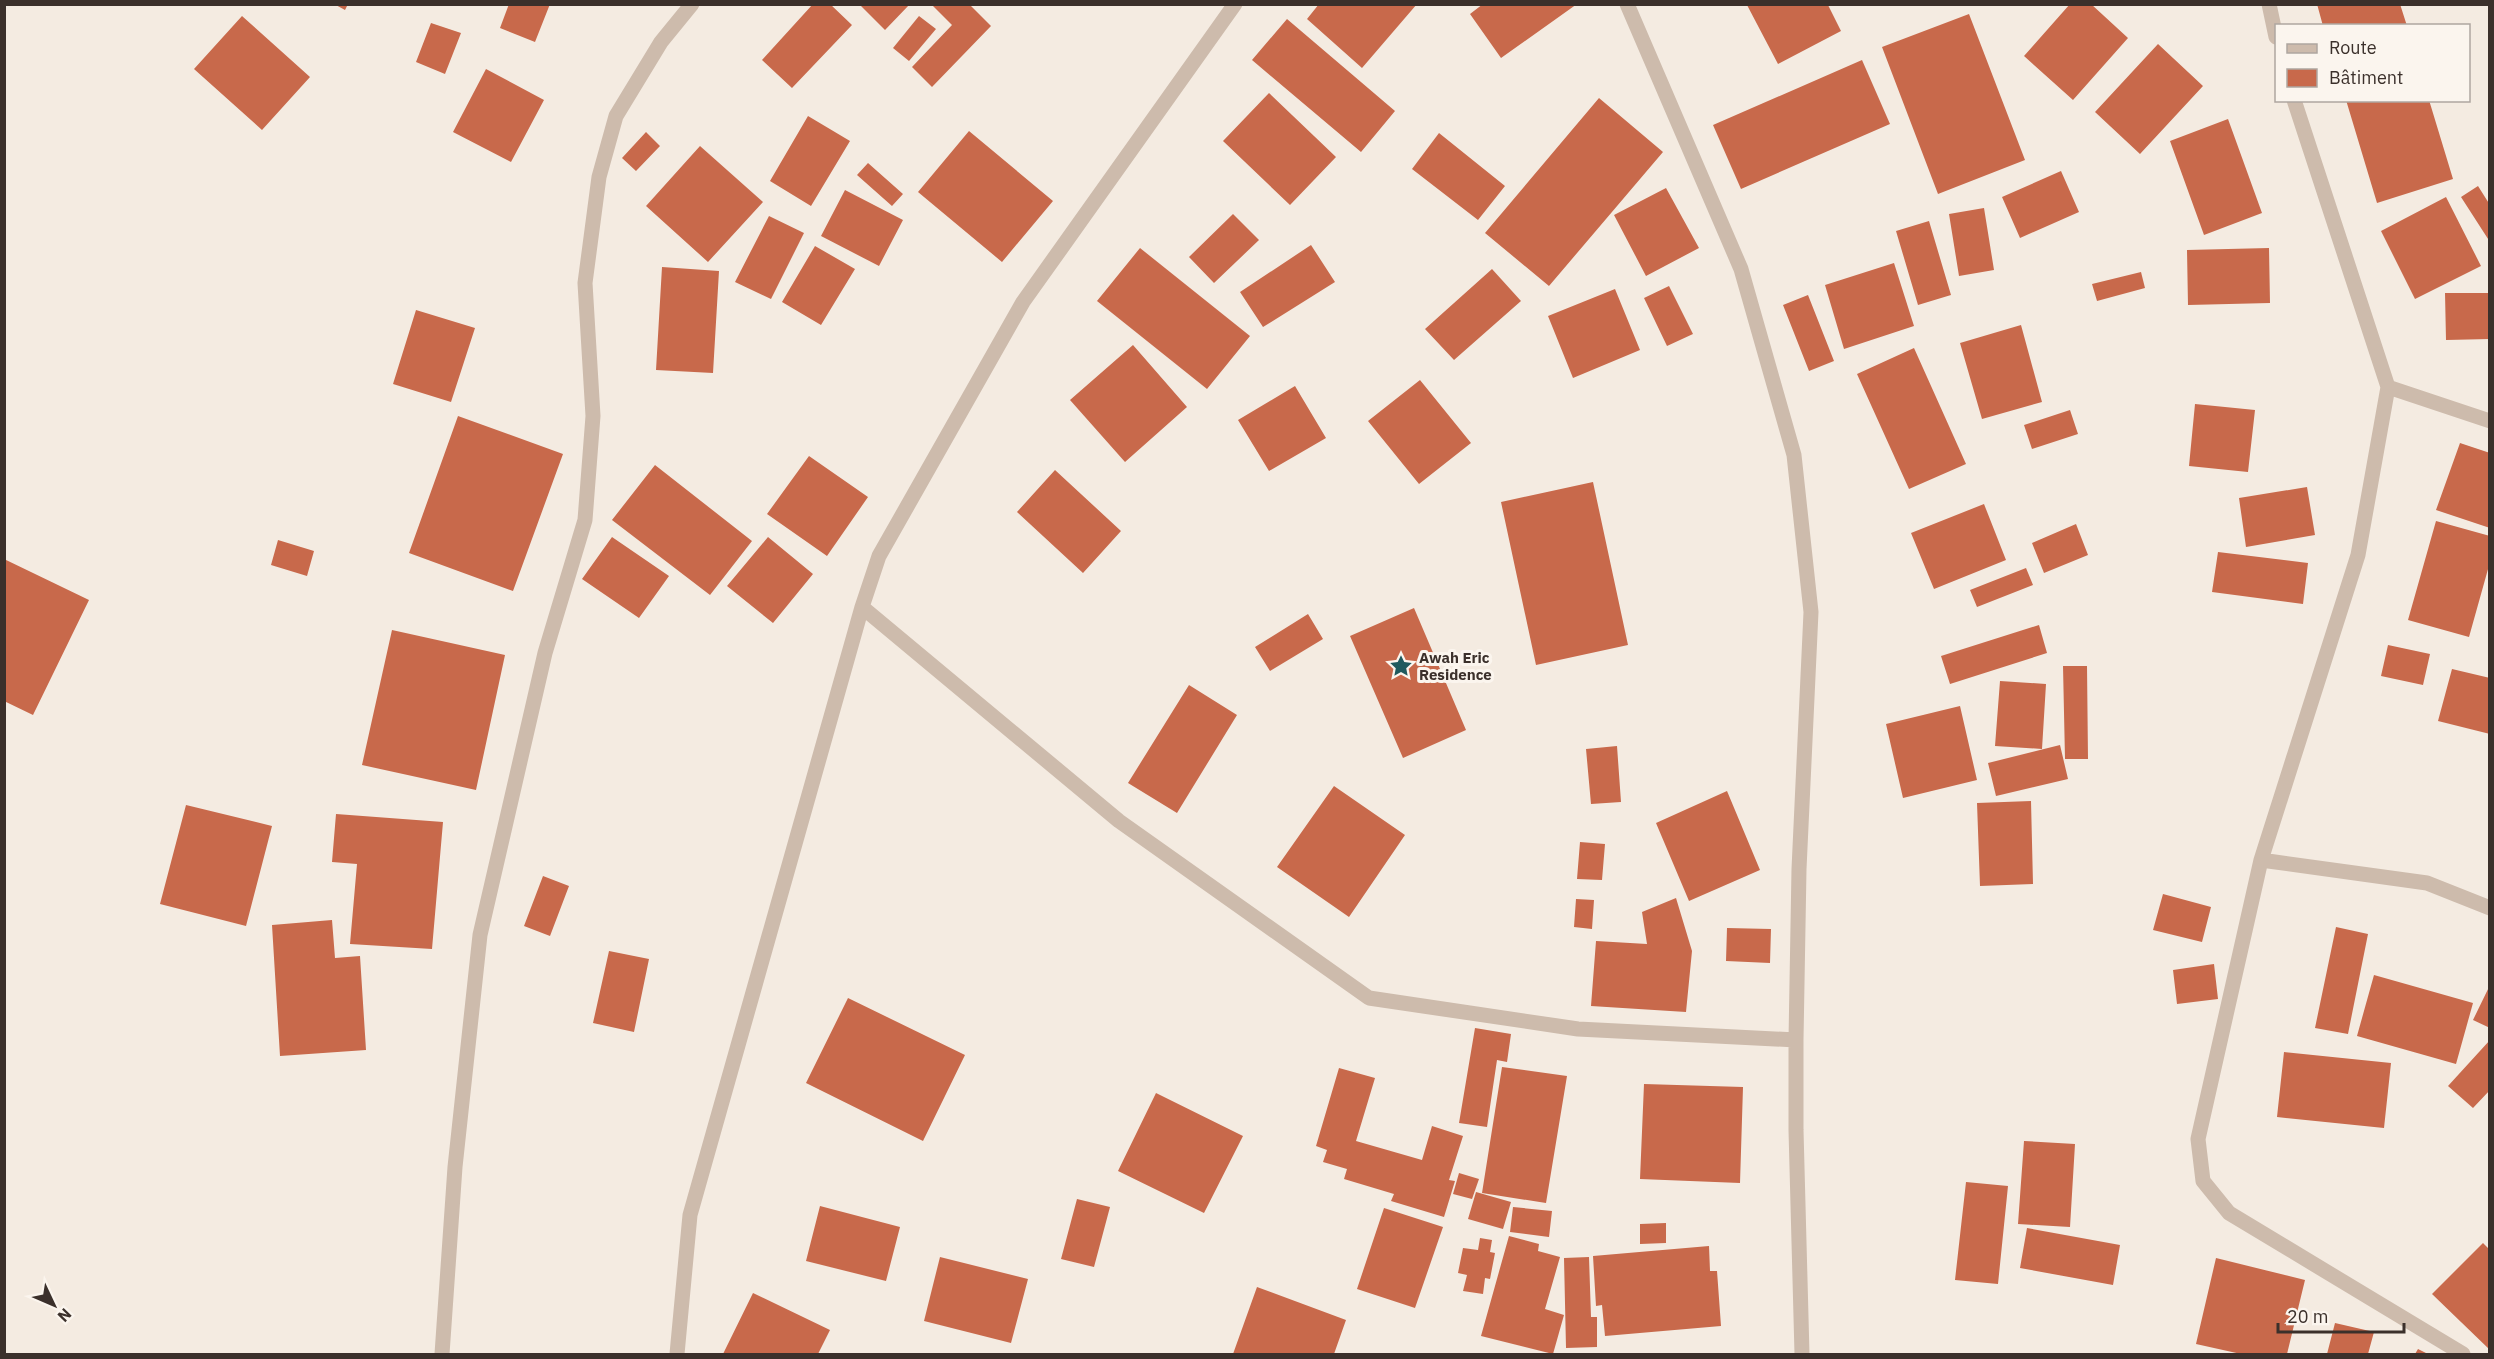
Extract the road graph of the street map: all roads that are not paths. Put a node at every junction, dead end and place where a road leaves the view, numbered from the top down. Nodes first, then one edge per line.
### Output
1 (692, 4) edge
2 (1236, 4) edge
3 (1627, 4) edge
4 (2269, 4) edge
5 (2275, 29) edge
6 (2295, 102) edge
7 (2388, 387) junction
8 (2490, 422) edge
9 (862, 606) junction
10 (2261, 860) junction
11 (2490, 908) edge
12 (1796, 1040) junction
13 (442, 1354) edge
14 (677, 1354) edge
15 (1802, 1354) edge
16 (2463, 1354) edge

1 - 13 street
2 - 9 street
3 - 12 street
4 - 5 street
6 - 7 street
7 - 8 street
7 - 10 street
9 - 12 street
9 - 14 street
10 - 11 street
10 - 16 street
12 - 15 street

